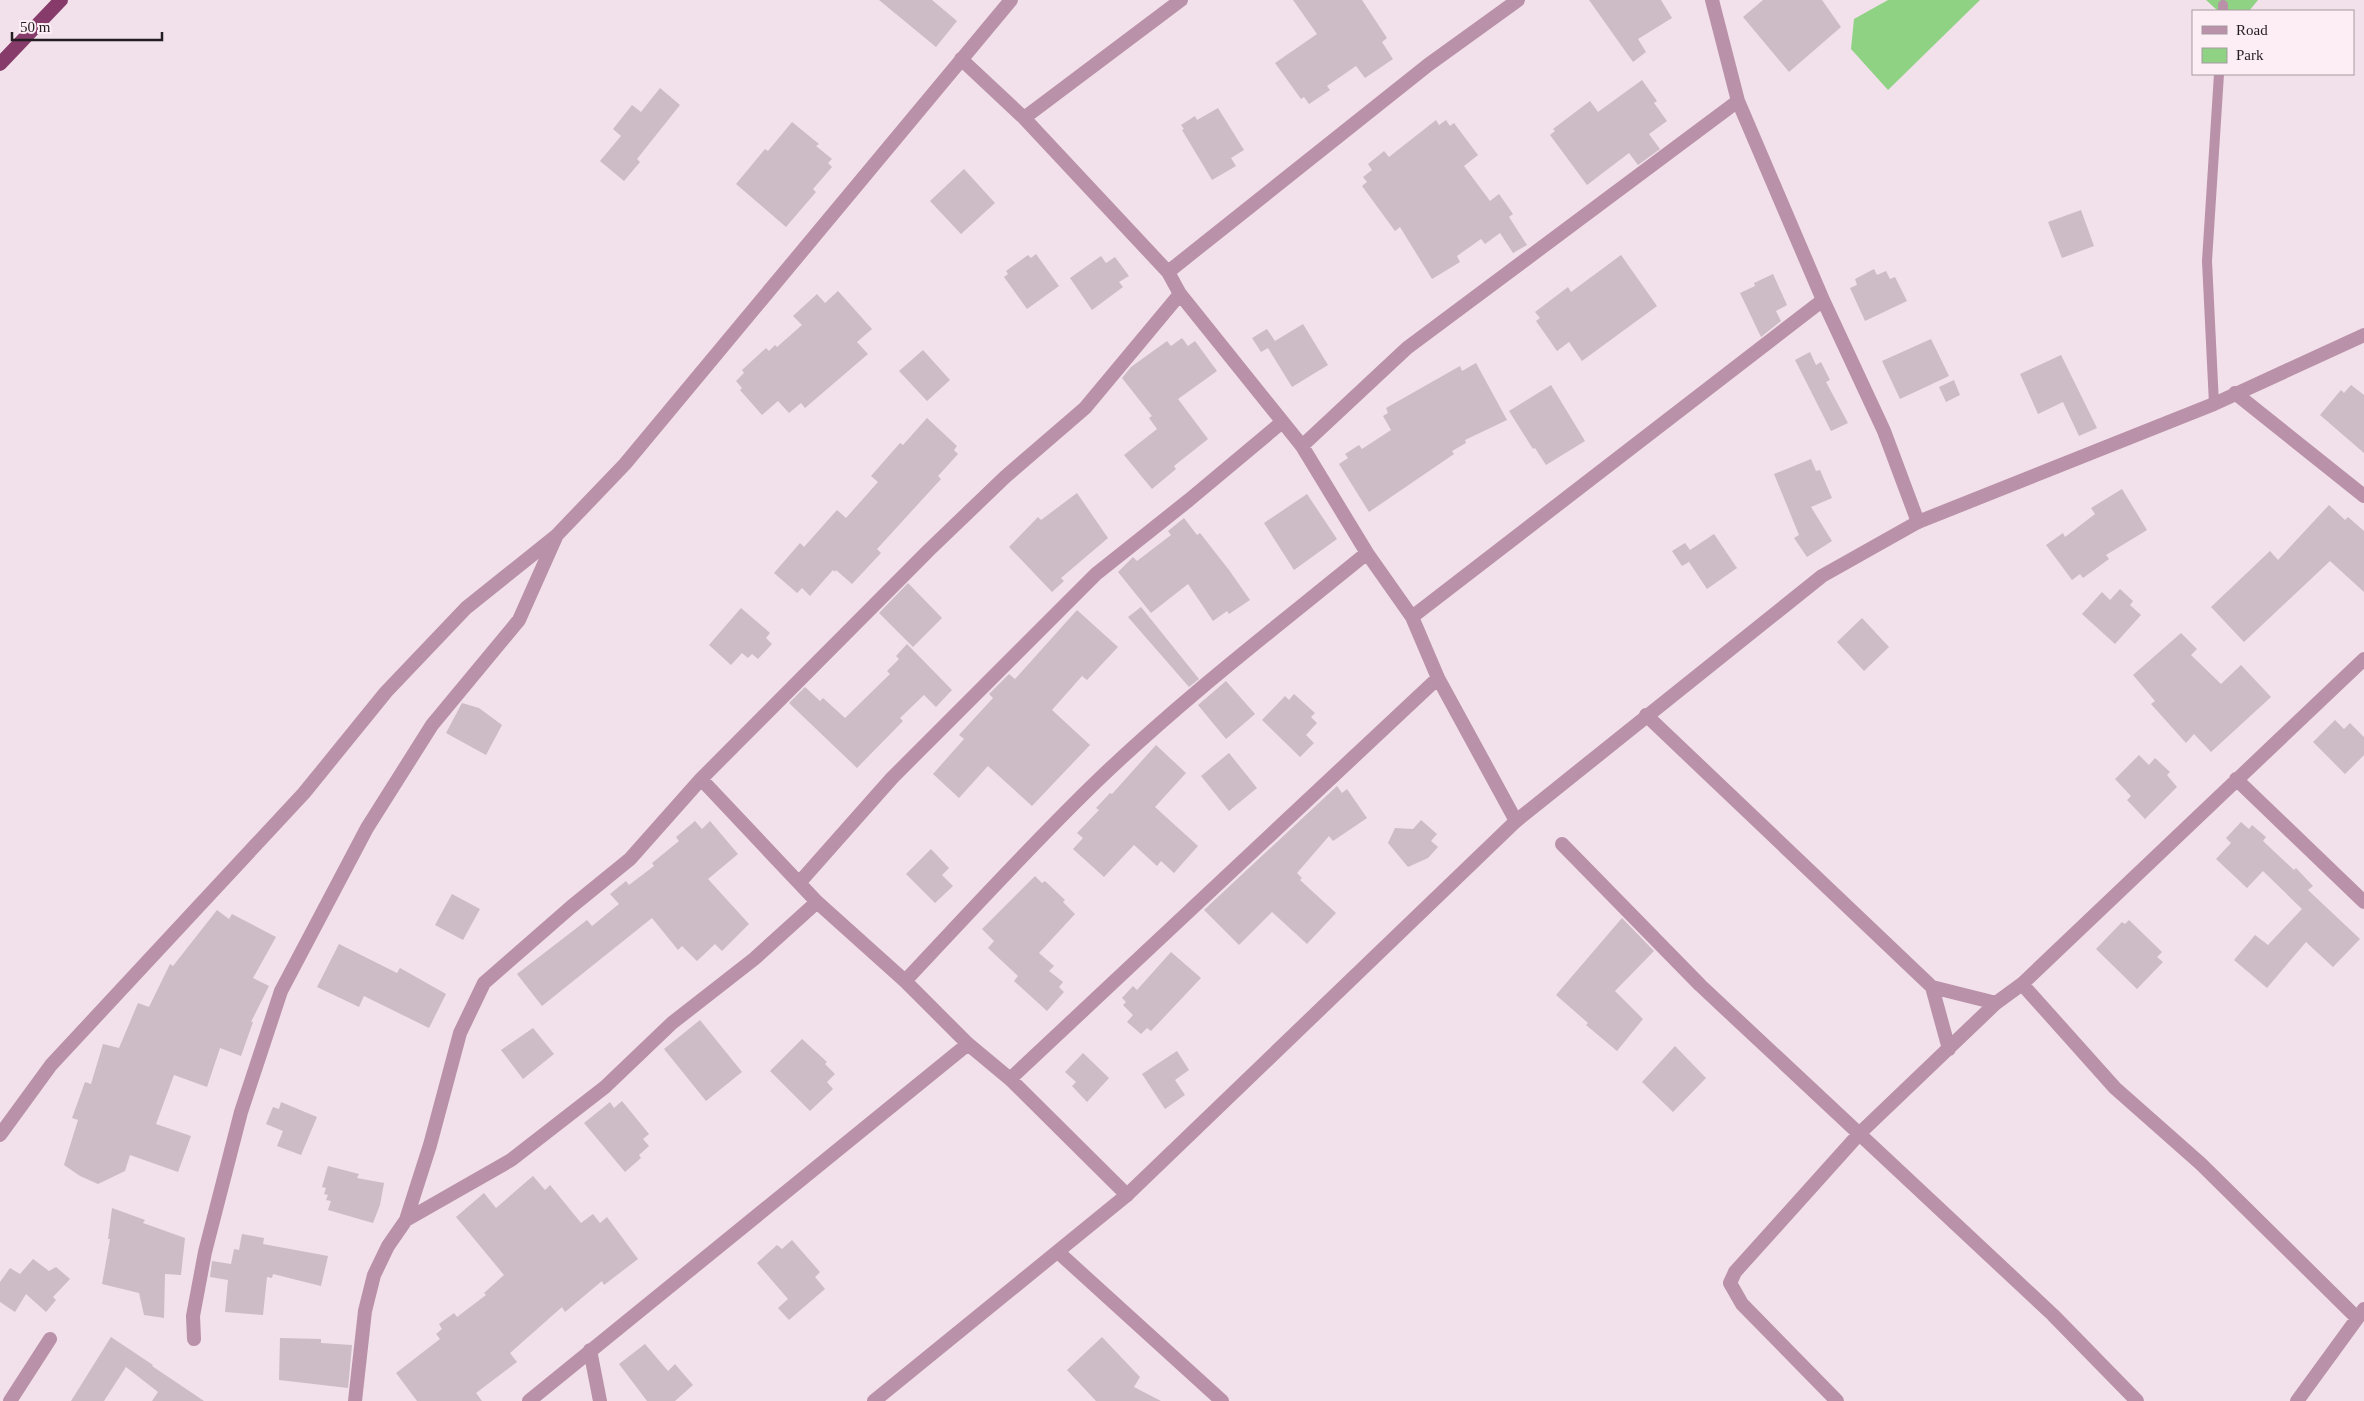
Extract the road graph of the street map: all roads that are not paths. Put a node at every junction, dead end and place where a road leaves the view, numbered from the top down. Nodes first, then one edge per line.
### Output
1 (61, 0) edge
2 (1011, 0) edge
3 (1181, 0) edge
4 (1518, 0) edge
5 (1712, 0) edge
6 (961, 59) junction
7 (0, 64) edge
8 (2219, 75) edge
9 (1738, 101) junction
10 (1024, 118) junction
11 (1168, 272) junction
12 (1180, 294) junction
13 (1823, 300) junction
14 (2364, 335) edge
15 (2235, 394) junction
16 (2214, 404) junction
17 (1281, 423) junction
18 (1302, 446) junction
19 (2364, 496) edge
20 (1918, 522) junction
21 (556, 536) junction
22 (1367, 553) junction
23 (1412, 617) junction
24 (2364, 659) edge
25 (1438, 678) junction
26 (1646, 715) junction
27 (701, 779) junction
28 (2236, 779) junction
29 (1516, 821) junction
30 (1562, 844) dead end
31 (799, 883) junction
32 (817, 902) junction
33 (2364, 902) edge
34 (905, 981) junction
35 (2022, 984) junction
36 (1932, 987) junction
37 (1996, 1003) junction
38 (968, 1044) junction
39 (1949, 1049) junction
40 (1010, 1079) junction
41 (1860, 1133) junction
42 (0, 1135) edge
43 (1127, 1194) junction
44 (406, 1220) junction
45 (1058, 1252) junction
46 (2361, 1313) edge
47 (50, 1339) dead end
48 (194, 1339) dead end
49 (590, 1350) junction
50 (10, 1401) edge
51 (355, 1401) edge
52 (529, 1401) edge
53 (600, 1401) edge
54 (874, 1401) edge
55 (1222, 1401) edge
56 (1837, 1401) edge
57 (2137, 1401) edge
58 (2297, 1401) edge

1 - 7 highway
2 - 6 street
3 - 10 street
4 - 11 street
5 - 9 street
6 - 10 street
6 - 21 street
8 - 16 lane
9 - 13 street
9 - 18 street
10 - 11 street
11 - 12 street
12 - 17 street
12 - 27 street
13 - 20 street
13 - 23 street
14 - 15 street
15 - 16 street
15 - 19 street
16 - 20 street
17 - 18 street
17 - 31 street
18 - 22 street
20 - 26 street
21 - 42 street
21 - 48 street
22 - 23 street
22 - 34 street
23 - 25 street
24 - 28 street
25 - 29 street
25 - 40 street
26 - 29 street
26 - 36 street
27 - 31 street
27 - 44 street
28 - 33 street
28 - 35 street
29 - 43 street
30 - 41 street
31 - 32 street
32 - 34 street
32 - 44 street
34 - 38 street
35 - 37 street
35 - 46 street
36 - 37 street
36 - 39 street
37 - 39 street
38 - 40 street
38 - 49 street
39 - 41 street
40 - 43 street
41 - 56 street
41 - 57 street
43 - 45 street
44 - 51 street
45 - 54 street
45 - 55 street
46 - 58 street
47 - 50 street
49 - 52 street
49 - 53 street

